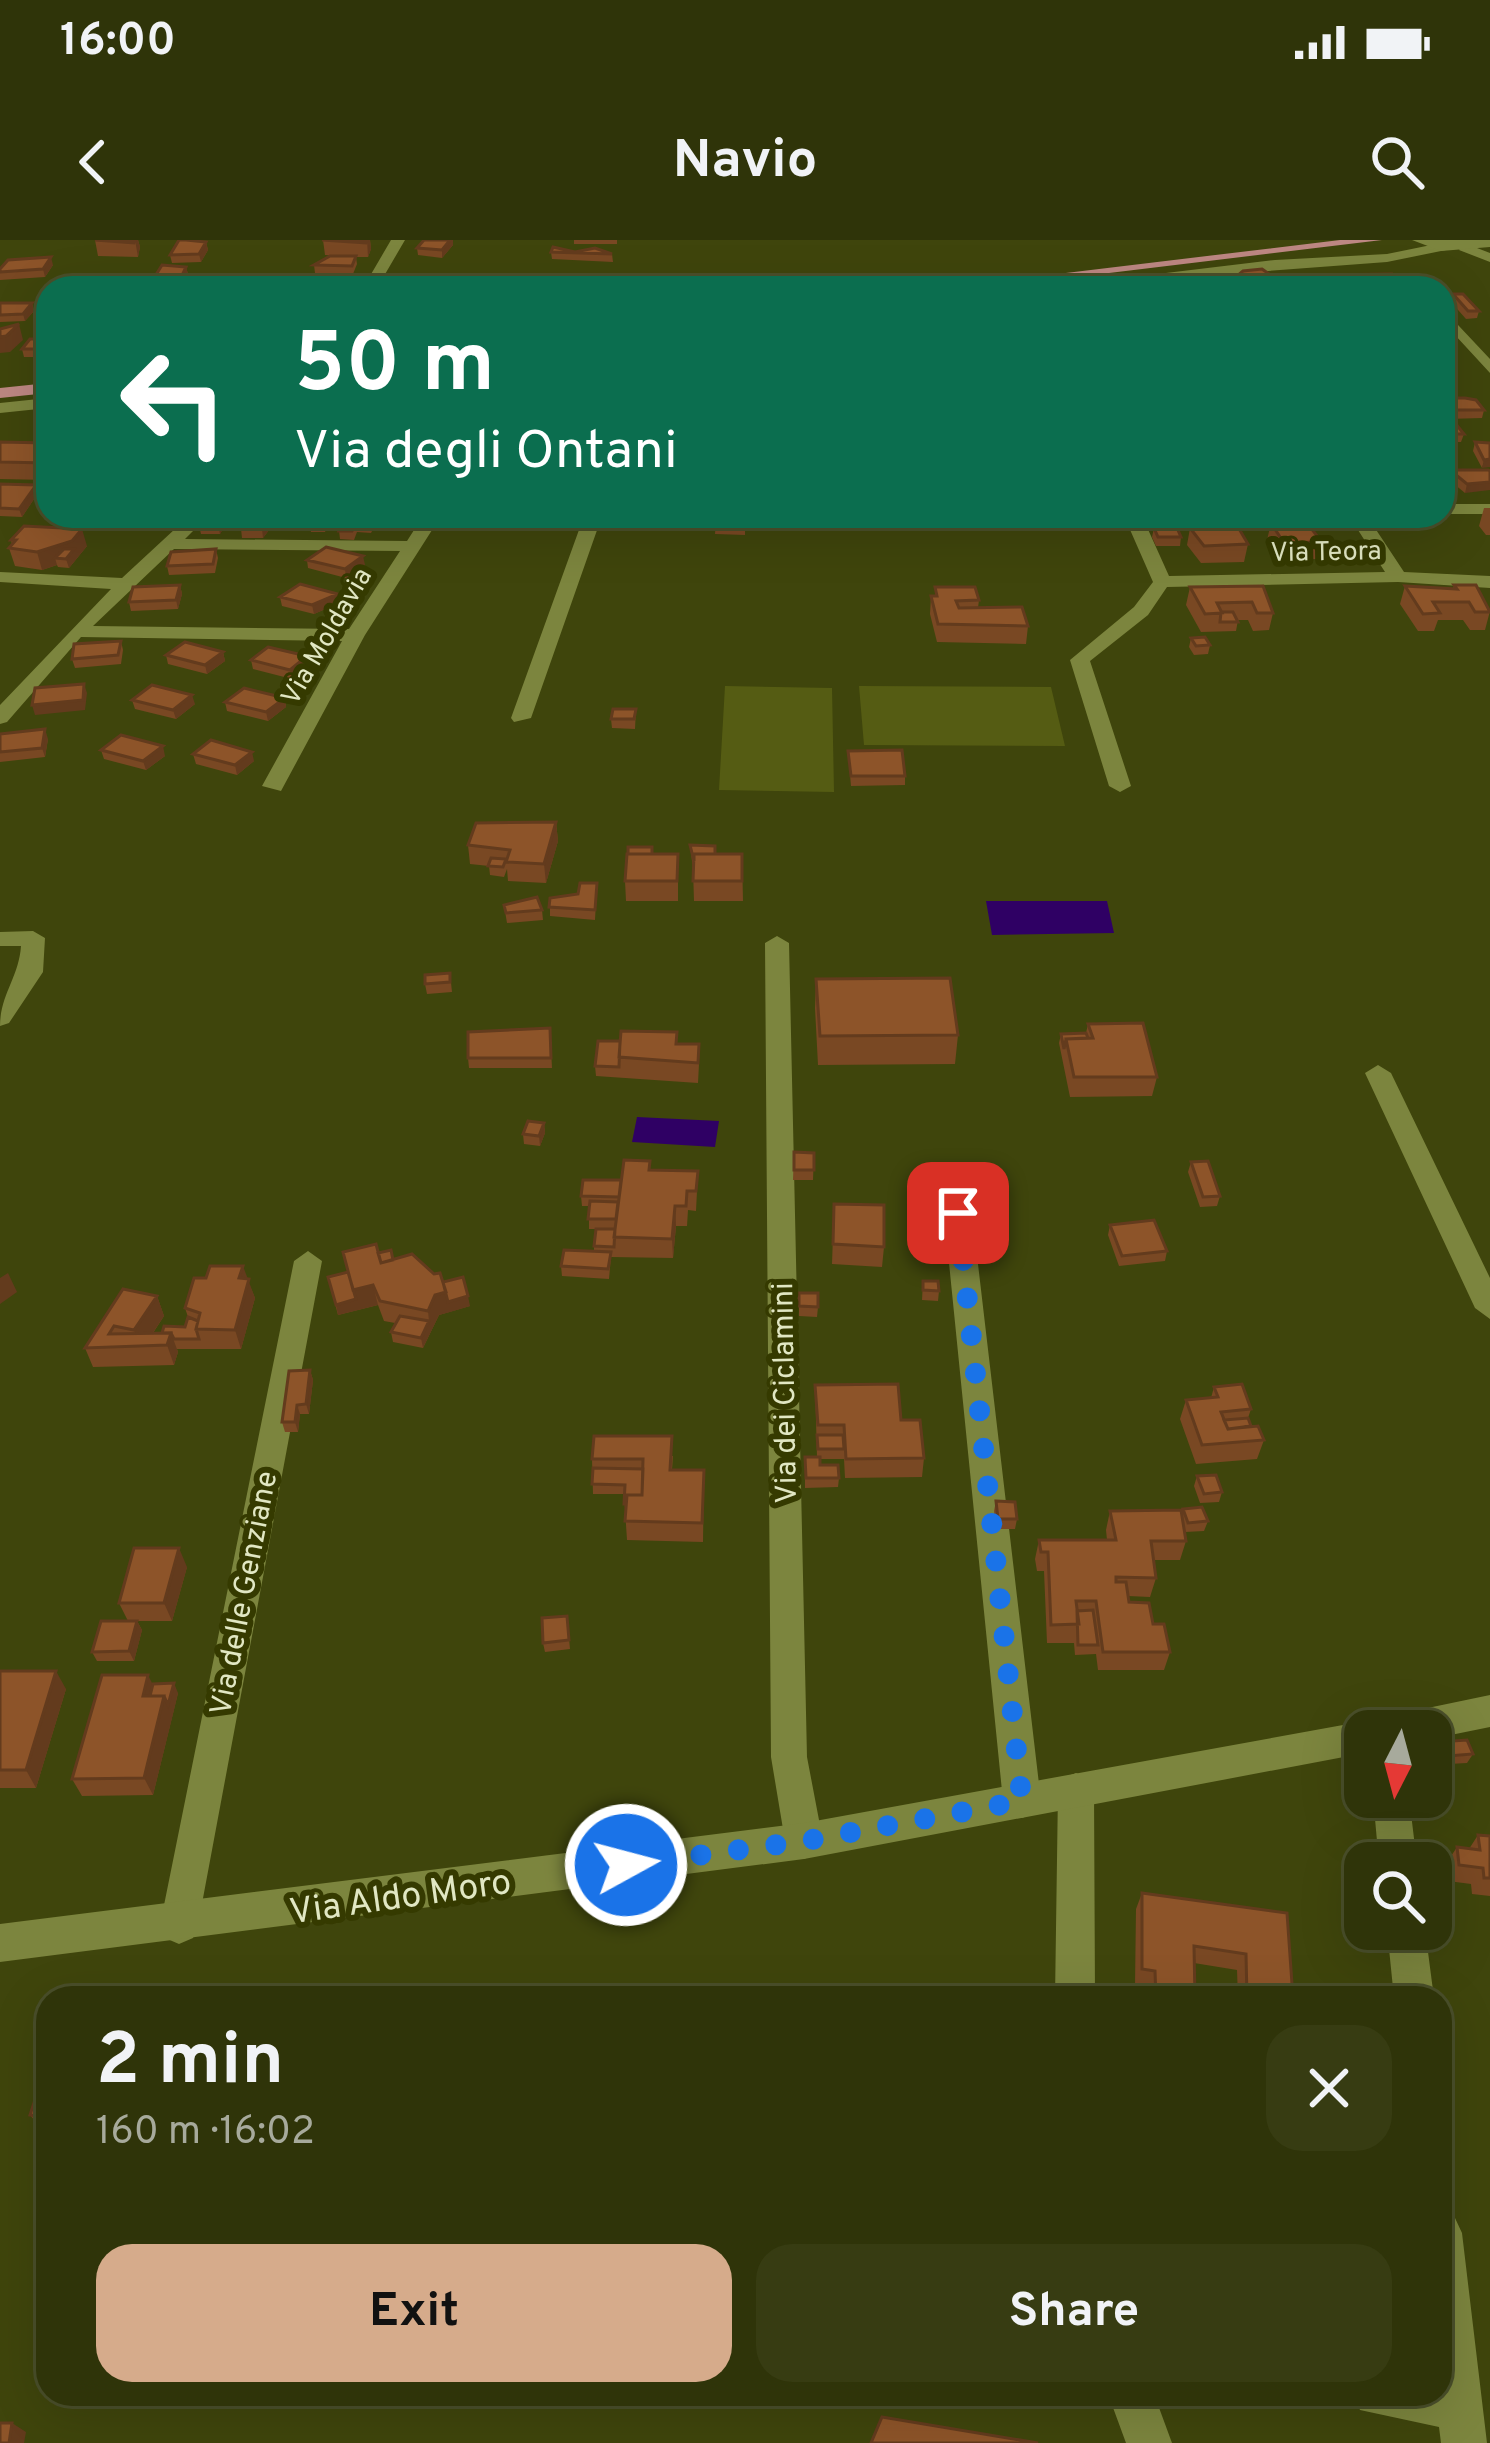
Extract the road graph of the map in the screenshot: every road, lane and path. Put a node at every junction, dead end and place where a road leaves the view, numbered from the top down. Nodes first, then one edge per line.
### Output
1 (398, 240) edge
2 (1375, 240) edge
3 (1418, 241) edge
4 (1490, 243) edge
5 (1441, 247) junction
6 (1465, 247) junction
7 (1490, 258) edge
8 (1200, 272) junction
9 (377, 276) edge
10 (1056, 276) edge
11 (1162, 276) edge
12 (1202, 276) edge
13 (1455, 321) edge
14 (1490, 368) edge
15 (36, 389) edge
16 (0, 393) edge
17 (36, 404) edge
18 (0, 408) edge
19 (1455, 509) edge
20 (1490, 509) edge
21 (187, 528) edge
22 (423, 528) edge
23 (588, 528) edge
24 (1138, 528) edge
25 (1366, 528) edge
26 (172, 544) junction
27 (410, 546) junction
28 (0, 577) edge
29 (1397, 577) junction
30 (1162, 582) junction
31 (1490, 582) edge
32 (128, 584) junction
33 (76, 631) junction
34 (355, 635) junction
35 (0, 718) edge
36 (521, 718) dead end
37 (273, 786) dead end
38 (1120, 786) dead end
39 (0, 939) edge
40 (777, 943) dead end
41 (0, 1018) edge
42 (1378, 1073) dead end
43 (958, 1213) dead end
44 (308, 1261) dead end
45 (1490, 1308) edge
46 (1490, 1712) edge
47 (1452, 1720) edge
48 (1344, 1741) edge
49 (1076, 1790) junction
50 (1022, 1801) junction
51 (804, 1841) junction
52 (179, 1925) junction
53 (0, 1943) edge
54 (1408, 1950) edge
55 (1075, 1986) edge
56 (1413, 1986) edge
57 (1452, 2338) edge
58 (1135, 2406) edge
59 (1409, 2406) edge
60 (1462, 2425) edge
61 (1149, 2443) edge

1 - 9 street
2 - 10 main road
3 - 5 street
4 - 6 street
5 - 6 street
5 - 8 street
6 - 7 street
8 - 11 street
8 - 12 street
13 - 14 street
15 - 16 main road
17 - 18 street
19 - 20 street
21 - 26 street
22 - 27 street, Via Moldavia
23 - 36 street
24 - 30 street
25 - 29 street
26 - 27 street
26 - 32 street
27 - 34 street, Via Moldavia
28 - 32 street
29 - 30 street, Via Teora
29 - 31 street, Via Teora
30 - 38 street
32 - 33 street
33 - 34 street
33 - 35 street
34 - 37 street, Via Moldavia
39 - 41 street
40 - 51 street, Via dei Ciclamini
42 - 45 street
43 - 50 street
44 - 52 street, Via delle Genziane
46 - 47 street
48 - 49 street, Via Aldo Moro
49 - 50 street, Via Aldo Moro
49 - 55 street
50 - 51 street, Via Aldo Moro
51 - 52 street, Via Aldo Moro
52 - 53 street, Via Aldo Moro
54 - 56 street
57 - 60 street
58 - 61 street
59 - 60 street

